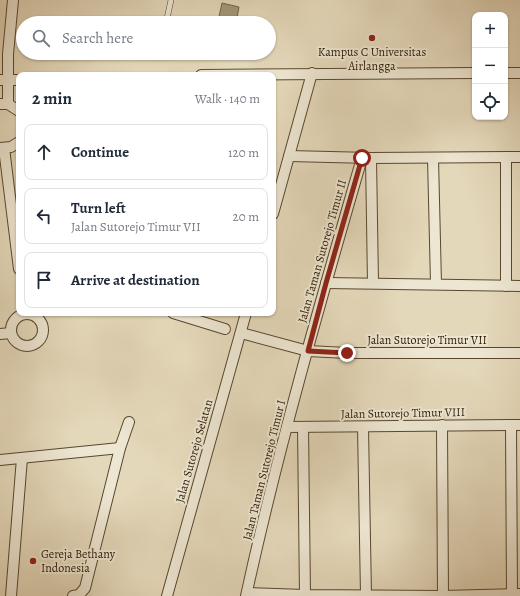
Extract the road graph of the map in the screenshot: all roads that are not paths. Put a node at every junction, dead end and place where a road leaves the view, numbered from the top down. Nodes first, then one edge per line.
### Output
1 (13, 0) edge
2 (171, 0) edge
3 (168, 16) edge
4 (4, 55) edge
5 (312, 73) junction
6 (472, 73) edge
7 (508, 73) edge
8 (520, 73) edge
9 (276, 74) edge
10 (9, 80) edge
11 (4, 104) edge
12 (16, 110) edge
13 (16, 144) edge
14 (2, 148) edge
15 (289, 156) junction
16 (506, 157) junction
17 (520, 157) edge
18 (367, 158) junction
19 (433, 158) junction
20 (5, 189) edge
21 (276, 203) edge
22 (16, 252) edge
23 (326, 283) junction
24 (373, 283) junction
25 (436, 284) junction
26 (506, 286) junction
27 (520, 286) edge
28 (21, 316) edge
29 (35, 316) edge
30 (183, 316) edge
31 (245, 316) edge
32 (225, 329) dead end
33 (11, 332) junction
34 (240, 333) junction
35 (0, 334) edge
36 (308, 351) junction
37 (520, 353) edge
38 (129, 422) dead end
39 (442, 425) junction
40 (515, 425) edge
41 (287, 427) junction
42 (303, 427) junction
43 (363, 428) junction
44 (120, 448) junction
45 (22, 458) junction
46 (0, 460) edge
47 (246, 594) edge
48 (516, 594) edge
49 (305, 595) edge
50 (366, 595) junction
51 (11, 596) edge
52 (73, 596) edge
53 (167, 596) edge
54 (443, 596) edge

1 - 4 street
2 - 3 lane
4 - 10 street
5 - 6 street
5 - 9 street
5 - 15 street
7 - 8 street
10 - 11 street
11 - 12 street
13 - 14 street
14 - 20 street
15 - 18 street
15 - 21 street
16 - 17 street
16 - 19 street
16 - 26 street
18 - 19 street
18 - 23 street, Jalan Taman Sutorejo Timur II
18 - 24 street
19 - 25 street
20 - 22 street
23 - 24 street
23 - 36 street, Jalan Taman Sutorejo Timur II
24 - 25 street
25 - 26 street
26 - 27 street
28 - 33 street
29 - 33 street
30 - 32 street
31 - 34 street, Jalan Sutorejo Selatan
33 - 35 street
34 - 36 street, Jalan Sutorejo Timur VII
34 - 53 street, Jalan Sutorejo Selatan
36 - 37 street, Jalan Sutorejo Timur VII
36 - 41 street, Jalan Taman Sutorejo Timur I
38 - 44 street
39 - 40 street, Jalan Sutorejo Timur VIII
39 - 43 street, Jalan Sutorejo Timur VIII
39 - 54 street
40 - 48 street
41 - 42 street, Jalan Sutorejo Timur VIII
41 - 47 street, Jalan Taman Sutorejo Timur I
42 - 43 street, Jalan Sutorejo Timur VIII
42 - 49 street
43 - 50 street
44 - 45 street
44 - 52 street
45 - 46 street
45 - 51 street
47 - 49 street
48 - 54 street
49 - 50 street
50 - 54 street

